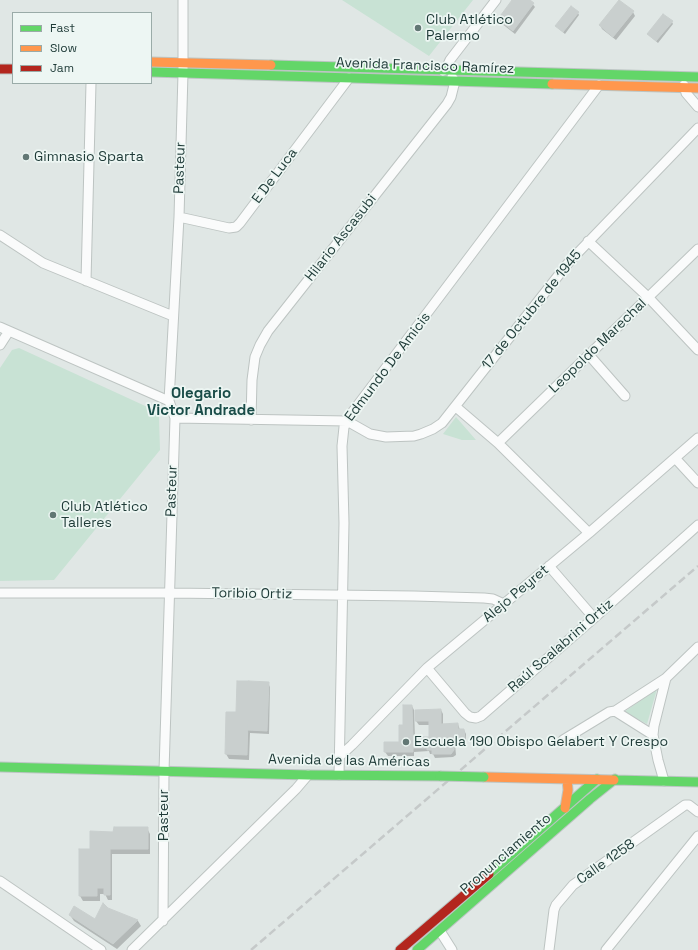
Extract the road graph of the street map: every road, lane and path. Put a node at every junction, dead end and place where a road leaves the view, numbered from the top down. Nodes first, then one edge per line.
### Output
1 (183, 0) edge
2 (496, 0) edge
3 (152, 62) edge
4 (182, 62) junction
5 (0, 68) edge
6 (12, 69) edge
7 (446, 69) junction
8 (152, 72) edge
9 (183, 73) junction
10 (685, 77) junction
11 (698, 77) edge
12 (349, 78) junction
13 (431, 80) junction
14 (455, 81) junction
15 (91, 84) edge
16 (599, 85) junction
17 (684, 88) junction
18 (698, 88) edge
19 (698, 107) edge
20 (698, 128) edge
21 (179, 217) junction
22 (0, 235) edge
23 (588, 241) junction
24 (698, 249) edge
25 (86, 281) junction
26 (648, 298) junction
27 (173, 316) junction
28 (0, 327) edge
29 (9, 332) junction
30 (0, 345) edge
31 (698, 350) edge
32 (588, 355) junction
33 (625, 396) dead end
34 (169, 401) junction
35 (456, 407) junction
36 (175, 418) junction
37 (251, 420) junction
38 (347, 421) junction
39 (698, 438) edge
40 (498, 443) junction
41 (675, 458) junction
42 (698, 483) edge
43 (698, 525) edge
44 (589, 533) junction
45 (549, 566) junction
46 (0, 593) edge
47 (169, 593) junction
48 (343, 596) junction
49 (504, 604) junction
50 (594, 618) junction
51 (698, 647) edge
52 (427, 668) junction
53 (666, 678) junction
54 (615, 711) junction
55 (653, 735) junction
56 (563, 740) dead end
57 (340, 756) junction
58 (0, 767) edge
59 (164, 771) junction
60 (308, 775) junction
61 (339, 775) junction
62 (566, 779) junction
63 (597, 779) junction
64 (615, 779) junction
65 (664, 781) junction
66 (698, 782) edge
67 (565, 808) junction
68 (698, 812) edge
69 (698, 836) edge
70 (0, 881) edge
71 (163, 920) junction
72 (440, 931) junction
73 (609, 949) edge
74 (101, 950) edge
75 (132, 950) edge
76 (400, 950) edge
77 (417, 950) edge
78 (452, 950) edge
79 (549, 950) edge

1 - 4 street, Pasteur
2 - 7 street
3 - 4 main road, Avenida Francisco Ramírez
4 - 7 main road, Avenida Francisco Ramírez
4 - 9 street, Pasteur
5 - 6 main road
7 - 10 main road, Avenida Francisco Ramírez
7 - 13 street
7 - 14 street
8 - 9 main road, Avenida Francisco Ramírez
9 - 12 main road, Avenida Francisco Ramírez
9 - 21 street, Pasteur
10 - 11 main road, Avenida Francisco Ramírez
10 - 17 street
12 - 13 main road, Avenida Francisco Ramírez
12 - 21 street, E De Luca
13 - 14 main road, Avenida Francisco Ramírez
14 - 16 main road, Avenida Francisco Ramírez
14 - 37 street, Hilario Ascasubi
15 - 25 street
16 - 17 main road, Avenida Francisco Ramírez
16 - 38 street, Edmundo De Amicis
17 - 18 main road, Avenida Francisco Ramírez
17 - 19 street
20 - 23 street, 17 de Octubre de 1945
21 - 27 street, Pasteur
22 - 25 street
23 - 26 street
23 - 35 street, 17 de Octubre de 1945
24 - 26 street, Leopoldo Marechal
25 - 27 street
26 - 31 street
26 - 32 street, Leopoldo Marechal
27 - 34 street, Pasteur
28 - 29 street
29 - 30 street
29 - 34 street
32 - 33 street
32 - 40 street, Leopoldo Marechal
34 - 36 street, Pasteur
35 - 38 street, 17 de Octubre de 1945
35 - 40 street
36 - 37 street
36 - 47 street, Pasteur
37 - 38 street
38 - 48 street, Edmundo De Amicis
39 - 41 street, Alejo Peyret
40 - 44 street
41 - 42 street
41 - 44 street, Alejo Peyret
43 - 50 street, Raúl Scalabrini Ortiz
44 - 45 street, Alejo Peyret
45 - 49 street, Alejo Peyret
45 - 50 street
46 - 47 street, Toribio Ortiz
47 - 48 street, Toribio Ortiz
47 - 59 street, Pasteur
48 - 49 street, Toribio Ortiz
48 - 57 street, Edmundo De Amicis
49 - 52 street, Alejo Peyret
50 - 52 street, Raúl Scalabrini Ortiz
51 - 53 street
52 - 57 street, Alejo Peyret
53 - 54 street
53 - 55 street
54 - 55 street
54 - 56 street
55 - 65 street
57 - 61 street, Edmundo De Amicis
58 - 59 main road, Avenida de las Américas
59 - 60 main road, Avenida de las Américas
59 - 71 street, Pasteur
60 - 61 main road, Avenida de las Américas
60 - 71 street
61 - 62 main road, Avenida de las Américas, bridge
62 - 63 main road, Avenida de las Américas
62 - 67 main road
63 - 64 main road, Avenida de las Américas
63 - 67 main road, Pronunciamiento
64 - 65 main road, Avenida de las Américas
64 - 72 main road, Pronunciamiento
65 - 66 main road, Avenida de las Américas
67 - 76 main road, Pronunciamiento
68 - 79 street, Calle 1258
69 - 73 street
70 - 74 street
71 - 75 street
72 - 77 main road, Pronunciamiento
72 - 78 street

